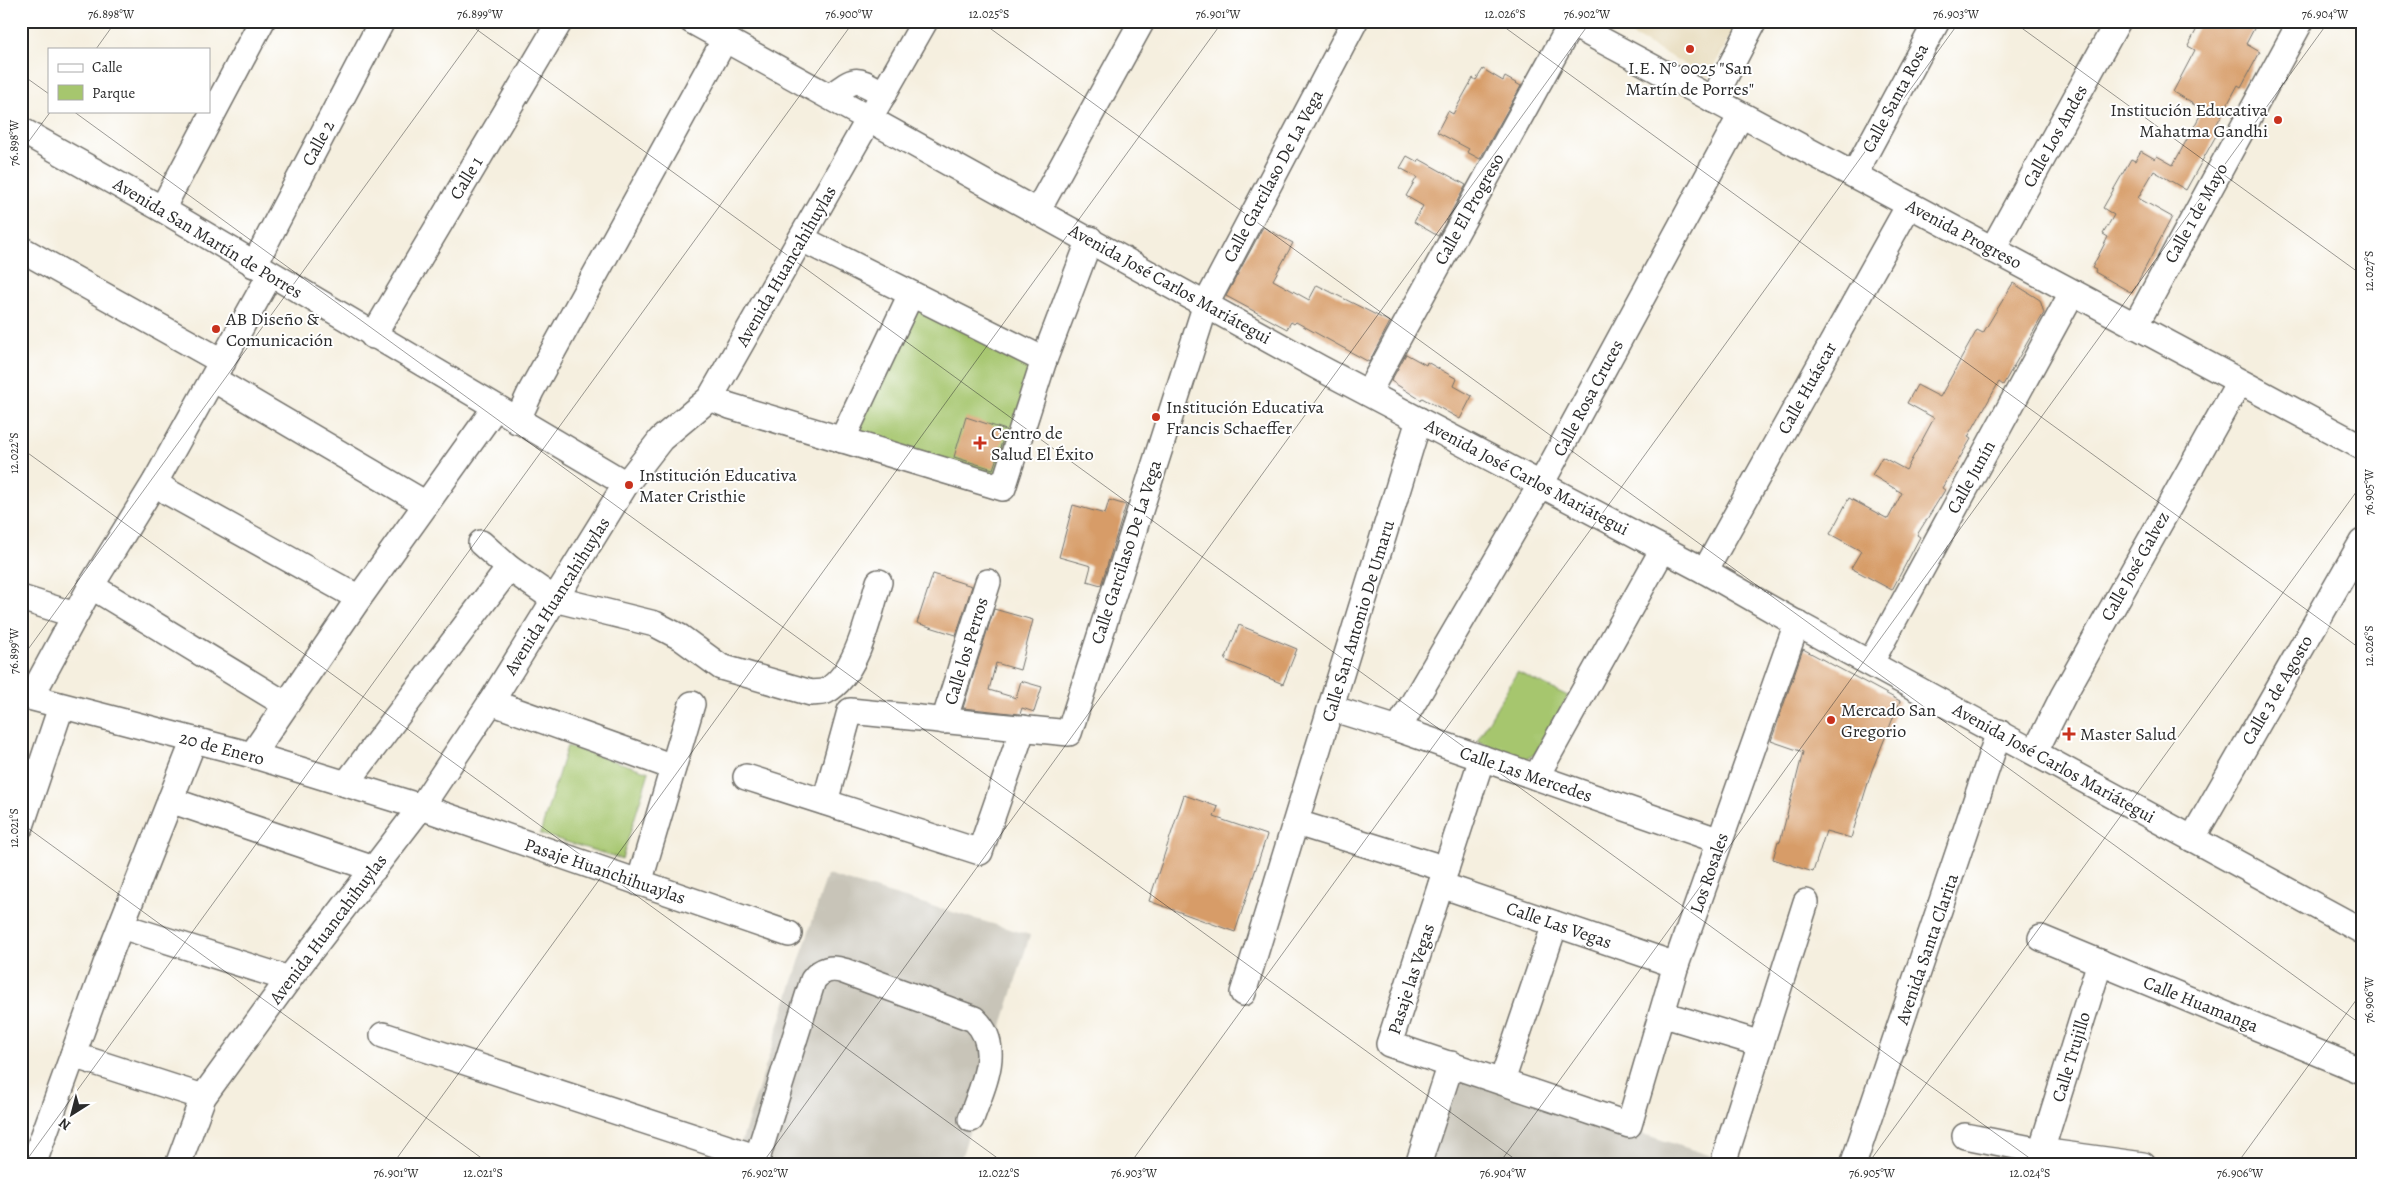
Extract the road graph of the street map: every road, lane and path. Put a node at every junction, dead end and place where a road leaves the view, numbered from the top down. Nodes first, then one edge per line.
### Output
1 (262, 21) edge
2 (382, 21) edge
3 (560, 21) edge
4 (692, 21) edge
5 (925, 21) edge
6 (1142, 21) edge
7 (1355, 21) edge
8 (1754, 21) edge
9 (1937, 21) edge
10 (2118, 21) edge
11 (2302, 21) edge
12 (1569, 23) edge
13 (725, 39) junction
14 (884, 94) junction
15 (831, 96) junction
16 (1713, 100) junction
17 (1742, 115) junction
18 (870, 118) junction
19 (21, 130) edge
20 (1854, 175) junction
21 (1909, 205) junction
22 (162, 209) junction
23 (1038, 210) junction
24 (802, 239) junction
25 (1090, 239) junction
26 (21, 249) edge
27 (1992, 250) junction
28 (262, 270) junction
29 (2072, 293) junction
30 (911, 294) junction
31 (1206, 304) junction
32 (2135, 326) junction
33 (373, 336) junction
34 (1044, 360) junction
35 (218, 371) junction
36 (2238, 382) junction
37 (1368, 393) junction
38 (710, 398) junction
39 (495, 408) junction
40 (1419, 420) junction
41 (517, 421) junction
42 (842, 440) junction
43 (2362, 447) edge
44 (155, 482) junction
45 (626, 484) junction
46 (1542, 484) junction
47 (426, 504) junction
48 (2362, 542) edge
49 (481, 543) dead end
50 (1663, 549) junction
51 (509, 568) junction
52 (1705, 571) junction
53 (879, 582) dead end
54 (988, 582) dead end
55 (91, 586) junction
56 (21, 598) edge
57 (359, 598) junction
58 (554, 599) junction
59 (75, 615) junction
60 (1797, 623) junction
61 (1871, 662) junction
62 (26, 696) edge
63 (491, 702) junction
64 (285, 704) junction
65 (692, 704) dead end
66 (61, 707) junction
67 (1331, 708) junction
68 (944, 721) junction
69 (1023, 728) junction
70 (1398, 729) junction
71 (1999, 732) junction
72 (194, 740) junction
73 (2035, 752) junction
74 (252, 755) junction
75 (1482, 758) junction
76 (674, 767) junction
77 (746, 777) dead end
78 (1536, 777) junction
79 (346, 784) junction
80 (170, 800) junction
81 (825, 802) junction
82 (421, 807) junction
83 (1297, 823) junction
84 (21, 826) edge
85 (2192, 839) junction
86 (1720, 841) junction
87 (374, 869) junction
88 (1444, 877) junction
89 (640, 883) junction
90 (1806, 902) dead end
91 (1555, 924) junction
92 (121, 926) junction
93 (2362, 931) edge
94 (788, 934) dead end
95 (2041, 938) dead end
96 (2100, 962) junction
97 (1676, 965) junction
98 (289, 979) junction
99 (1243, 993) dead end
100 (1662, 1014) junction
101 (383, 1035) dead end
102 (1762, 1044) junction
103 (73, 1055) junction
104 (1451, 1064) junction
105 (2362, 1070) edge
106 (1502, 1081) junction
107 (203, 1097) junction
108 (971, 1119) dead end
109 (1629, 1125) joint
110 (1965, 1136) dead end
111 (2042, 1151) junction
112 (1725, 1157) dead end
113 (756, 1161) edge
114 (33, 1165) edge
115 (178, 1165) edge
116 (1418, 1165) edge
117 (1853, 1165) edge
118 (2143, 1165) edge

1 - 22 street
2 - 28 street, Calle 2
3 - 33 street, Calle 1
4 - 13 street, Avenida José Carlos Mariátegui
5 - 14 street, Avenida Huancahihuylas
6 - 23 street
7 - 31 street, Calle Garcilaso De La Vega
8 - 16 street
9 - 20 street, Calle Santa Rosa
10 - 27 street, Calle Los Andes
11 - 32 street, Calle 1 de Mayo
12 - 16 street, Avenida Progreso
12 - 37 street, Calle El Progreso
13 - 15 street, Avenida José Carlos Mariátegui
13 - 41 street
14 - 15 street
14 - 18 street, Avenida Huancahihuylas
15 - 18 street, Avenida José Carlos Mariátegui
16 - 17 street, Avenida Progreso
17 - 20 street, Avenida Progreso
17 - 46 street, Calle Rosa Cruces
18 - 23 street, Avenida José Carlos Mariátegui
18 - 24 street, Avenida Huancahihuylas
19 - 22 street, Avenida San Martín de Porres
20 - 21 street, Avenida Progreso
21 - 27 street, Avenida Progreso
21 - 52 street, Calle Huáscar
22 - 28 street, Avenida San Martín de Porres
23 - 25 street, Avenida José Carlos Mariátegui
24 - 30 street
24 - 38 street, Avenida Huancahihuylas
25 - 31 street, Avenida José Carlos Mariátegui
25 - 34 street
26 - 35 street
27 - 29 street, Avenida Progreso
28 - 33 street, Avenida San Martín de Porres
28 - 35 street, Calle 2
29 - 32 street, Avenida Progreso
29 - 61 street, Calle Junín
30 - 34 street
30 - 42 street
31 - 37 street, Avenida José Carlos Mariátegui
31 - 69 street, Calle Garcilaso De La Vega
32 - 36 street, Avenida Progreso
33 - 39 street, Avenida San Martín de Porres
34 - 42 street
35 - 44 street, Calle 2
35 - 47 street
36 - 43 street, Avenida Progreso
36 - 73 street, Calle José Galvez
37 - 40 street, Avenida José Carlos Mariátegui
38 - 42 street
38 - 45 street, Avenida Huancahihuylas
39 - 41 street, Avenida San Martín de Porres
39 - 47 street
40 - 46 street, Avenida José Carlos Mariátegui
40 - 67 street, Calle San Antonio De Umaru
41 - 45 street, Avenida San Martín de Porres
44 - 55 street, Calle 2
44 - 57 street
45 - 58 street, Avenida Huancahihuylas
46 - 50 street, Avenida José Carlos Mariátegui
46 - 70 street, Calle Rosa Cruces
47 - 57 street
48 - 85 street, Calle 3 de Agosto
49 - 51 street
50 - 52 street, Avenida José Carlos Mariátegui
50 - 78 street
51 - 58 street
51 - 79 street
52 - 60 street, Avenida José Carlos Mariátegui
53 - 58 street
54 - 68 street, Calle los Perros
55 - 59 street, Calle 2
55 - 64 street
56 - 59 street
57 - 64 street
58 - 63 street, Avenida Huancahihuylas
59 - 62 street, Calle 2
60 - 61 street, Avenida José Carlos Mariátegui
60 - 86 street, Los Rosales
61 - 71 street, Avenida José Carlos Mariátegui
62 - 66 street, 20 de Enero
63 - 76 street
63 - 82 street, Avenida Huancahihuylas
64 - 74 street
65 - 76 street
66 - 72 street, 20 de Enero
66 - 84 street
67 - 70 street, Calle Las Mercedes
67 - 83 street, Calle San Antonio De Umaru
68 - 69 street
68 - 81 street
69 - 81 street
70 - 75 street, Calle Las Mercedes
71 - 73 street, Avenida José Carlos Mariátegui
71 - 117 street, Avenida Santa Clarita
72 - 74 street, 20 de Enero
72 - 80 street
73 - 85 street, Avenida José Carlos Mariátegui
74 - 79 street, 20 de Enero
75 - 78 street, Calle Las Mercedes
75 - 88 street, Pasaje las Vegas
76 - 89 street
77 - 81 street
78 - 86 street, Calle Las Mercedes
79 - 82 street, 20 de Enero
80 - 87 street
80 - 92 street
82 - 87 street, Avenida Huancahihuylas
82 - 89 street, Pasaje Huanchihuaylas
83 - 88 street, Calle Las Vegas
83 - 99 street, Calle San Antonio De Umaru
85 - 93 street, Avenida José Carlos Mariátegui
86 - 97 street, Los Rosales
87 - 98 street, Avenida Huancahihuylas
88 - 91 street, Calle Las Vegas
88 - 104 street, Pasaje las Vegas
89 - 94 street, Pasaje Huanchihuaylas
90 - 102 street
91 - 97 street, Calle Las Vegas
91 - 106 street
92 - 98 street
92 - 103 street
95 - 96 street, Calle Huamanga
96 - 105 street, Calle Huamanga
96 - 111 street, Calle Trujillo
97 - 100 street, Los Rosales
98 - 107 street, Avenida Huancahihuylas
100 - 102 street
100 - 109 street, Los Rosales
101 - 113 street
102 - 112 street
103 - 107 street
103 - 114 street
104 - 106 street, Pasaje las Vegas
104 - 116 street
106 - 109 street, Pasaje las Vegas
107 - 115 street, Avenida Huancahihuylas
108 - 113 street
110 - 111 street
111 - 118 street

